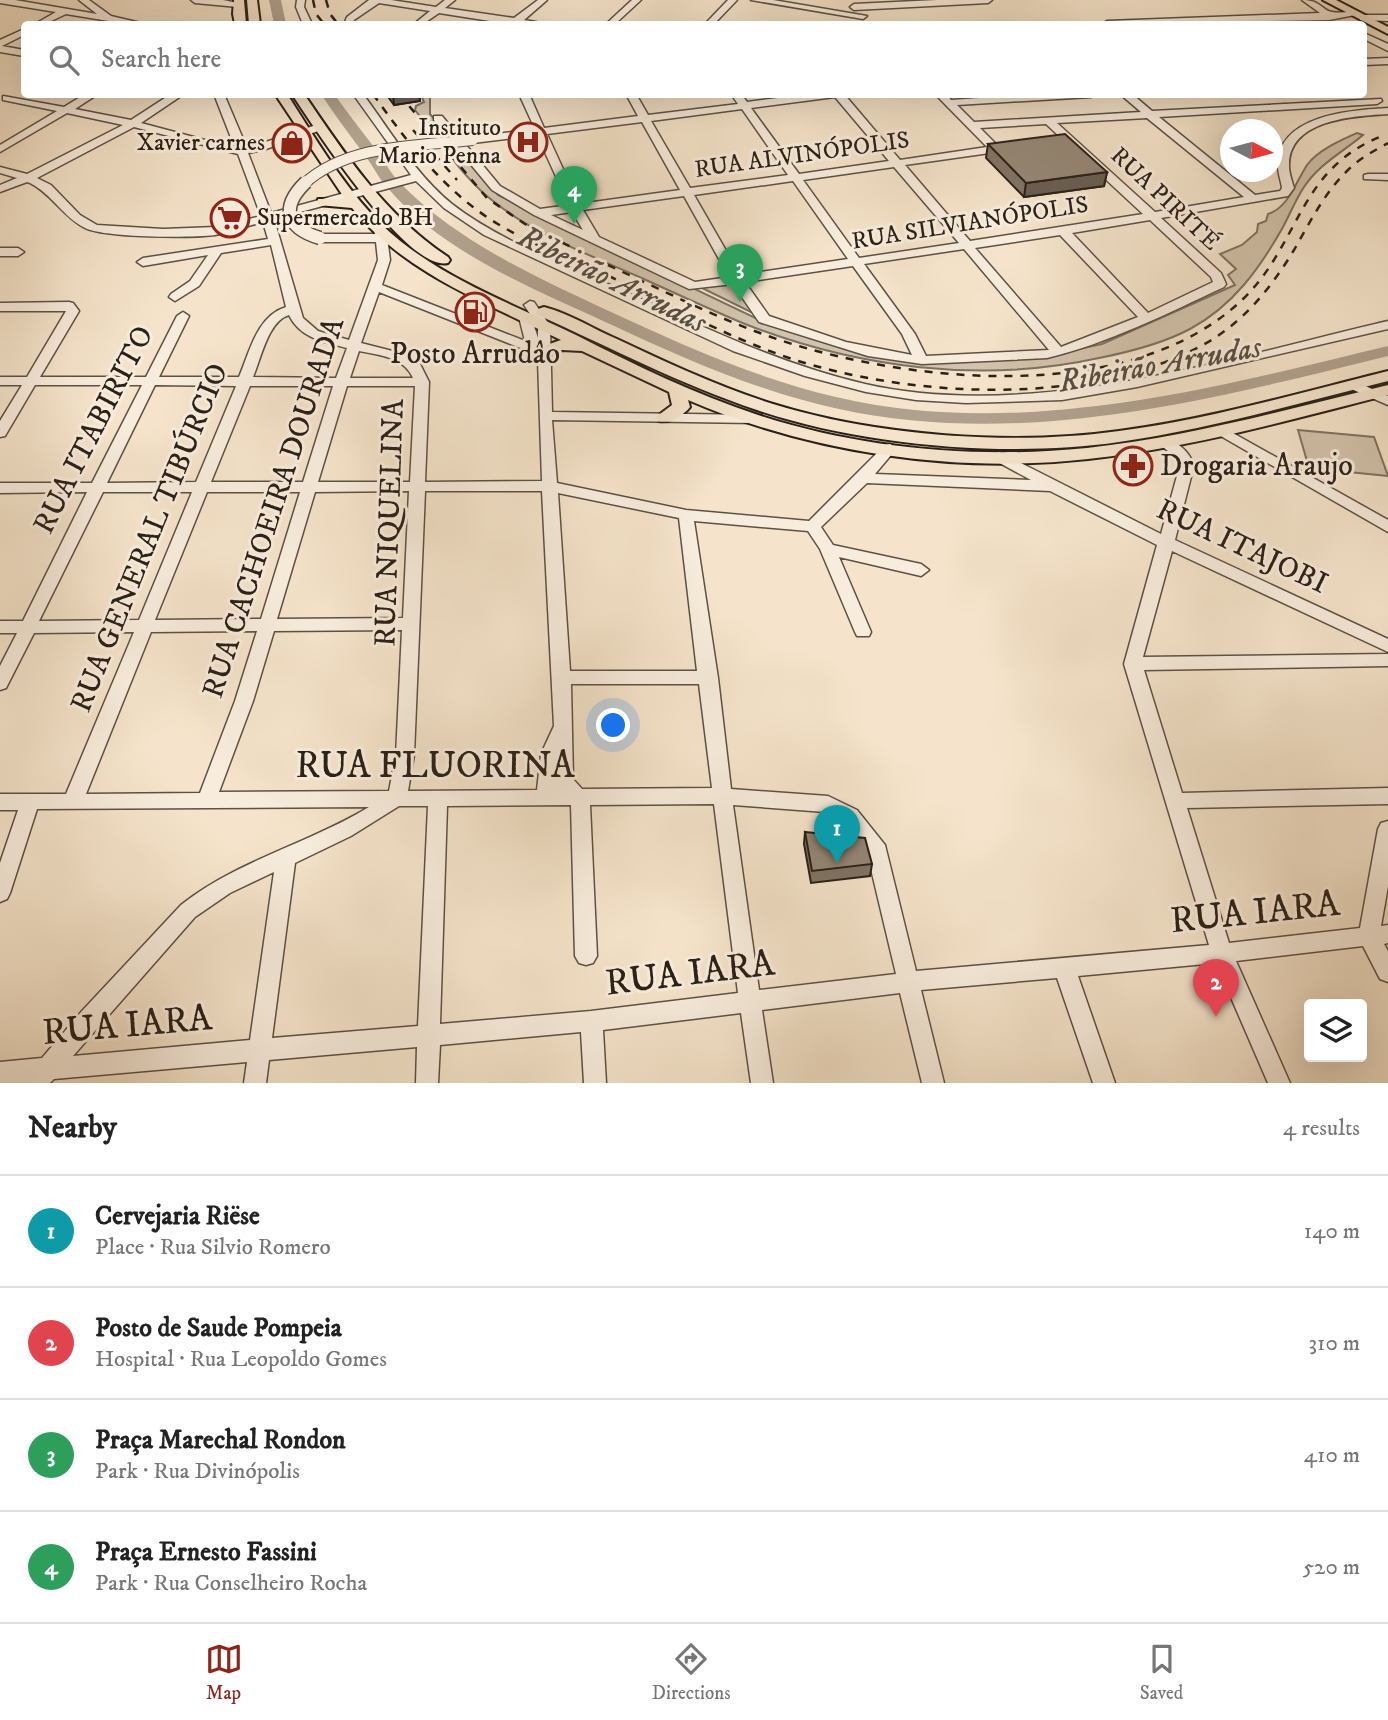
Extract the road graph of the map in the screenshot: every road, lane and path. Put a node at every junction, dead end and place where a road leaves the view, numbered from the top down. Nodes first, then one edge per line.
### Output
1 (0, 0) edge
2 (83, 0) edge
3 (195, 0) edge
4 (252, 0) edge
5 (301, 0) edge
6 (376, 0) edge
7 (451, 0) edge
8 (543, 0) edge
9 (637, 0) edge
10 (733, 0) edge
11 (755, 0) edge
12 (827, 0) edge
13 (988, 0) edge
14 (1306, 0) edge
15 (1328, 0) edge
16 (1339, 0) edge
17 (239, 2) edge
18 (850, 4) edge
19 (96, 9) junction
20 (438, 9) junction
21 (65, 11) junction
22 (815, 13) junction
23 (83, 15) junction
24 (1326, 15) junction
25 (863, 16) junction
26 (1363, 16) junction
27 (1388, 18) edge
28 (45, 21) edge
29 (110, 21) edge
30 (114, 21) edge
31 (242, 21) edge
32 (255, 21) edge
33 (307, 21) edge
34 (351, 21) edge
35 (422, 21) edge
36 (503, 21) edge
37 (517, 21) edge
38 (613, 21) edge
39 (712, 21) edge
40 (868, 21) edge
41 (1210, 21) edge
42 (1335, 21) edge
43 (1388, 26) edge
44 (1388, 31) edge
45 (21, 34) edge
46 (1367, 38) edge
47 (1367, 41) edge
48 (1374, 41) junction
49 (0, 47) edge
50 (1388, 48) edge
51 (21, 52) edge
52 (1388, 61) edge
53 (1367, 62) edge
54 (21, 90) edge
55 (86, 98) edge
56 (172, 98) edge
57 (221, 98) edge
58 (284, 98) edge
59 (301, 98) edge
60 (361, 98) edge
61 (526, 98) edge
62 (633, 98) edge
63 (739, 98) edge
64 (812, 98) edge
65 (841, 98) edge
66 (973, 98) edge
67 (1130, 98) edge
68 (1252, 98) edge
69 (944, 99) edge
70 (3, 100) edge
71 (1388, 100) edge
72 (1262, 107) junction
73 (746, 108) junction
74 (67, 110) junction
75 (1388, 111) edge
76 (1150, 114) junction
77 (438, 118) dead end
78 (646, 119) junction
79 (1048, 120) junction
80 (134, 124) junction
81 (971, 125) junction
82 (320, 128) junction
83 (305, 131) junction
84 (540, 132) junction
85 (1020, 146) edge
86 (0, 149) edge
87 (995, 149) junction
88 (243, 152) junction
89 (897, 163) junction
90 (0, 170) edge
91 (418, 177) junction
92 (793, 177) junction
93 (1368, 177) dead end
94 (1388, 177) edge
95 (27, 179) junction
96 (0, 189) edge
97 (687, 192) junction
98 (353, 193) junction
99 (1254, 200) junction
100 (320, 202) junction
101 (575, 207) junction
102 (538, 213) junction
103 (1153, 216) junction
104 (268, 219) junction
105 (1063, 230) junction
106 (381, 232) junction
107 (593, 237) junction
108 (276, 241) junction
109 (967, 244) junction
110 (216, 251) junction
111 (0, 252) edge
112 (18, 252) dead end
113 (143, 262) dead end
114 (855, 262) junction
115 (737, 280) junction
116 (374, 286) junction
117 (175, 297) dead end
118 (0, 307) edge
119 (17, 307) junction
120 (293, 309) junction
121 (183, 316) dead end
122 (1146, 318) junction
123 (533, 319) junction
124 (0, 321) edge
125 (1388, 325) edge
126 (506, 338) junction
127 (355, 344) junction
128 (584, 346) junction
129 (539, 350) junction
130 (1058, 352) junction
131 (922, 360) junction
132 (1388, 376) edge
133 (245, 380) junction
134 (342, 380) junction
135 (0, 381) edge
136 (33, 381) junction
137 (150, 381) junction
138 (422, 382) junction
139 (1354, 385) junction
140 (677, 388) junction
141 (1384, 395) edge
142 (545, 416) junction
143 (665, 417) junction
144 (755, 419) junction
145 (819, 421) junction
146 (1218, 426) junction
147 (0, 433) edge
148 (1166, 444) junction
149 (890, 448) junction
150 (999, 457) junction
151 (863, 478) junction
152 (97, 486) junction
153 (549, 486) junction
154 (202, 487) junction
155 (417, 487) junction
156 (1058, 487) junction
157 (0, 488) edge
158 (310, 488) junction
159 (686, 515) junction
160 (813, 526) junction
161 (1388, 527) edge
162 (1165, 542) junction
163 (828, 549) junction
164 (921, 570) dead end
165 (412, 624) junction
166 (27, 626) junction
167 (266, 626) junction
168 (0, 627) edge
169 (143, 627) junction
170 (863, 632) dead end
171 (1388, 646) edge
172 (1388, 660) edge
173 (1133, 664) junction
174 (562, 677) junction
175 (709, 678) junction
176 (0, 683) edge
177 (561, 730) junction
178 (720, 796) junction
179 (1388, 796) edge
180 (397, 798) junction
181 (438, 799) junction
182 (545, 799) junction
183 (580, 799) junction
184 (1177, 801) junction
185 (0, 802) edge
186 (30, 802) junction
187 (73, 802) junction
188 (206, 802) junction
189 (1388, 829) edge
190 (286, 858) junction
191 (0, 893) edge
192 (1378, 935) edge
193 (1222, 953) junction
194 (586, 956) dead end
195 (1064, 966) junction
196 (1388, 972) edge
197 (907, 982) junction
198 (750, 1003) junction
199 (591, 1021) junction
200 (429, 1035) junction
201 (258, 1049) junction
202 (0, 1073) edge
203 (43, 1075) edge
204 (255, 1083) edge
205 (427, 1083) edge
206 (595, 1083) edge
207 (762, 1083) edge
208 (933, 1083) edge
209 (1104, 1083) edge
210 (1279, 1083) edge

1 - 21 street
2 - 19 street
3 - 17 street
4 - 32 main road
5 - 33 street
6 - 20 street
6 - 34 street
7 - 20 street
8 - 37 street
9 - 38 street
10 - 39 street
11 - 22 street
12 - 22 street
13 - 18 street
14 - 24 street
15 - 26 main road
16 - 26 main road
17 - 31 main road
18 - 25 street
19 - 23 street
19 - 30 street
20 - 35 street
20 - 36 street
21 - 23 street
21 - 28 street
22 - 25 street
23 - 29 street
24 - 26 street
24 - 41 street
24 - 42 street
25 - 40 street
26 - 27 street
26 - 43 main road
26 - 44 main road
45 - 49 street
46 - 48 street
47 - 48 street
48 - 50 street
49 - 51 street
52 - 53 street
54 - 70 street
55 - 74 street
56 - 80 street
57 - 88 street
58 - 83 main road
59 - 82 main road
60 - 91 street
61 - 84 street
62 - 78 street
63 - 73 street
64 - 73 street
65 - 89 street
66 - 69 street
67 - 76 street
68 - 72 street
69 - 81 street
70 - 74 street
71 - 72 street
72 - 76 street
73 - 78 street
73 - 92 street
74 - 80 street
74 - 86 street
75 - 99 street, RUA SILVIANÓPOLIS
76 - 79 street
76 - 99 street
77 - 102 street
78 - 84 street
78 - 97 street
79 - 81 street
79 - 103 street, RUA PIRITÉ
80 - 88 street
80 - 95 street
81 - 87 street
82 - 83 street
82 - 98 main road
83 - 88 street
83 - 98 main road
84 - 101 street
84 - 106 street, bridge
85 - 87 street, RUA ALVINÓPOLIS
87 - 89 street, RUA ALVINÓPOLIS
88 - 104 street
89 - 92 street, RUA ALVINÓPOLIS
89 - 109 street
90 - 95 street
91 - 98 street
91 - 125 street
92 - 97 street, RUA ALVINÓPOLIS
92 - 114 street
93 - 94 street
95 - 96 street
95 - 104 street
97 - 101 street, RUA ALVINÓPOLIS
97 - 115 street
98 - 100 main road
98 - 100 street
98 - 106 main road
98 - 123 main road
99 - 103 street, RUA SILVIANÓPOLIS
100 - 104 street
101 - 102 street, RUA ALVINÓPOLIS
101 - 107 street
102 - 107 street
103 - 105 street, RUA SILVIANÓPOLIS
103 - 122 street, RUA PIRITÉ
104 - 108 street
105 - 109 street, RUA SILVIANÓPOLIS
105 - 122 street
106 - 116 street, RUA CACHOEIRA DOURADA
106 - 123 main road
107 - 115 street, RUA SILVIANÓPOLIS
108 - 110 street
108 - 120 street
109 - 114 street, RUA SILVIANÓPOLIS
109 - 130 street
110 - 113 street
110 - 117 street
111 - 112 street
114 - 115 street, RUA SILVIANÓPOLIS
114 - 131 street
115 - 131 street
116 - 126 street
116 - 127 street, RUA CACHOEIRA DOURADA
118 - 119 street
119 - 124 street
119 - 136 street
120 - 127 street, RUA NIQUELINA
120 - 133 street, RUA GENERAL TIBÚRCIO
121 - 137 street, RUA ITABIRITO
122 - 130 street
123 - 126 street
123 - 128 main road
123 - 129 street
123 - 145 main road
126 - 129 street
127 - 134 street, RUA CACHOEIRA DOURADA
127 - 138 street, RUA NIQUELINA
128 - 129 main road
128 - 140 main road
129 - 142 street
130 - 131 street
132 - 139 main road
133 - 134 street
133 - 137 street
133 - 154 street, RUA GENERAL TIBÚRCIO
134 - 138 street
134 - 158 street, RUA CACHOEIRA DOURADA
135 - 136 street
136 - 137 street
136 - 147 street
137 - 152 street, RUA ITABIRITO
138 - 155 street, RUA NIQUELINA
139 - 141 street
139 - 146 main road
140 - 143 main road
140 - 144 main road
141 - 146 main road
142 - 143 street
142 - 153 street
143 - 144 street
144 - 145 main road
144 - 149 main road
145 - 146 main road
146 - 148 main road
146 - 161 street
148 - 150 main road
148 - 162 street
149 - 150 main road
149 - 151 street
150 - 156 street, RUA ITAJOBI
151 - 156 street
151 - 160 street
152 - 154 street
152 - 157 street
152 - 166 street, RUA ITABIRITO
153 - 155 street
153 - 159 street
153 - 174 street
154 - 158 street
154 - 169 street, RUA GENERAL TIBÚRCIO
155 - 158 street
155 - 165 street, RUA NIQUELINA
156 - 162 street, RUA ITAJOBI
158 - 167 street, RUA CACHOEIRA DOURADA
159 - 160 street
159 - 175 street
160 - 163 street
162 - 171 street, RUA ITAJOBI
162 - 173 street
163 - 164 street
163 - 170 street
165 - 167 street
165 - 180 street, RUA NIQUELINA
166 - 168 street
166 - 169 street
166 - 176 street, RUA ITABIRITO
167 - 169 street
167 - 188 street, RUA CACHOEIRA DOURADA
169 - 187 street, RUA GENERAL TIBÚRCIO
172 - 173 street
173 - 184 street
174 - 175 street
174 - 177 street
175 - 178 street
177 - 182 street
177 - 183 street
178 - 183 street, RUA FLUORINA
178 - 197 street, RUA FLUORINA
178 - 198 street
179 - 184 street
180 - 181 street, RUA FLUORINA
180 - 188 street, RUA FLUORINA
180 - 190 street
181 - 182 street, RUA FLUORINA
181 - 200 street
182 - 183 street, RUA FLUORINA
183 - 194 street
184 - 193 street
185 - 186 street, RUA FLUORINA
186 - 187 street, RUA FLUORINA
186 - 191 street
187 - 188 street, RUA FLUORINA
189 - 192 street
190 - 201 street
190 - 203 street
192 - 193 street, RUA IARA
192 - 196 street
193 - 195 street, RUA IARA
193 - 210 street
195 - 197 street, RUA IARA
195 - 209 street
197 - 198 street, RUA IARA
197 - 208 street
198 - 199 street, RUA IARA
198 - 207 street
199 - 200 street, RUA IARA
199 - 206 street
200 - 201 street, RUA IARA
200 - 205 street
201 - 203 street, RUA IARA
201 - 204 street
202 - 203 street, RUA IARA

